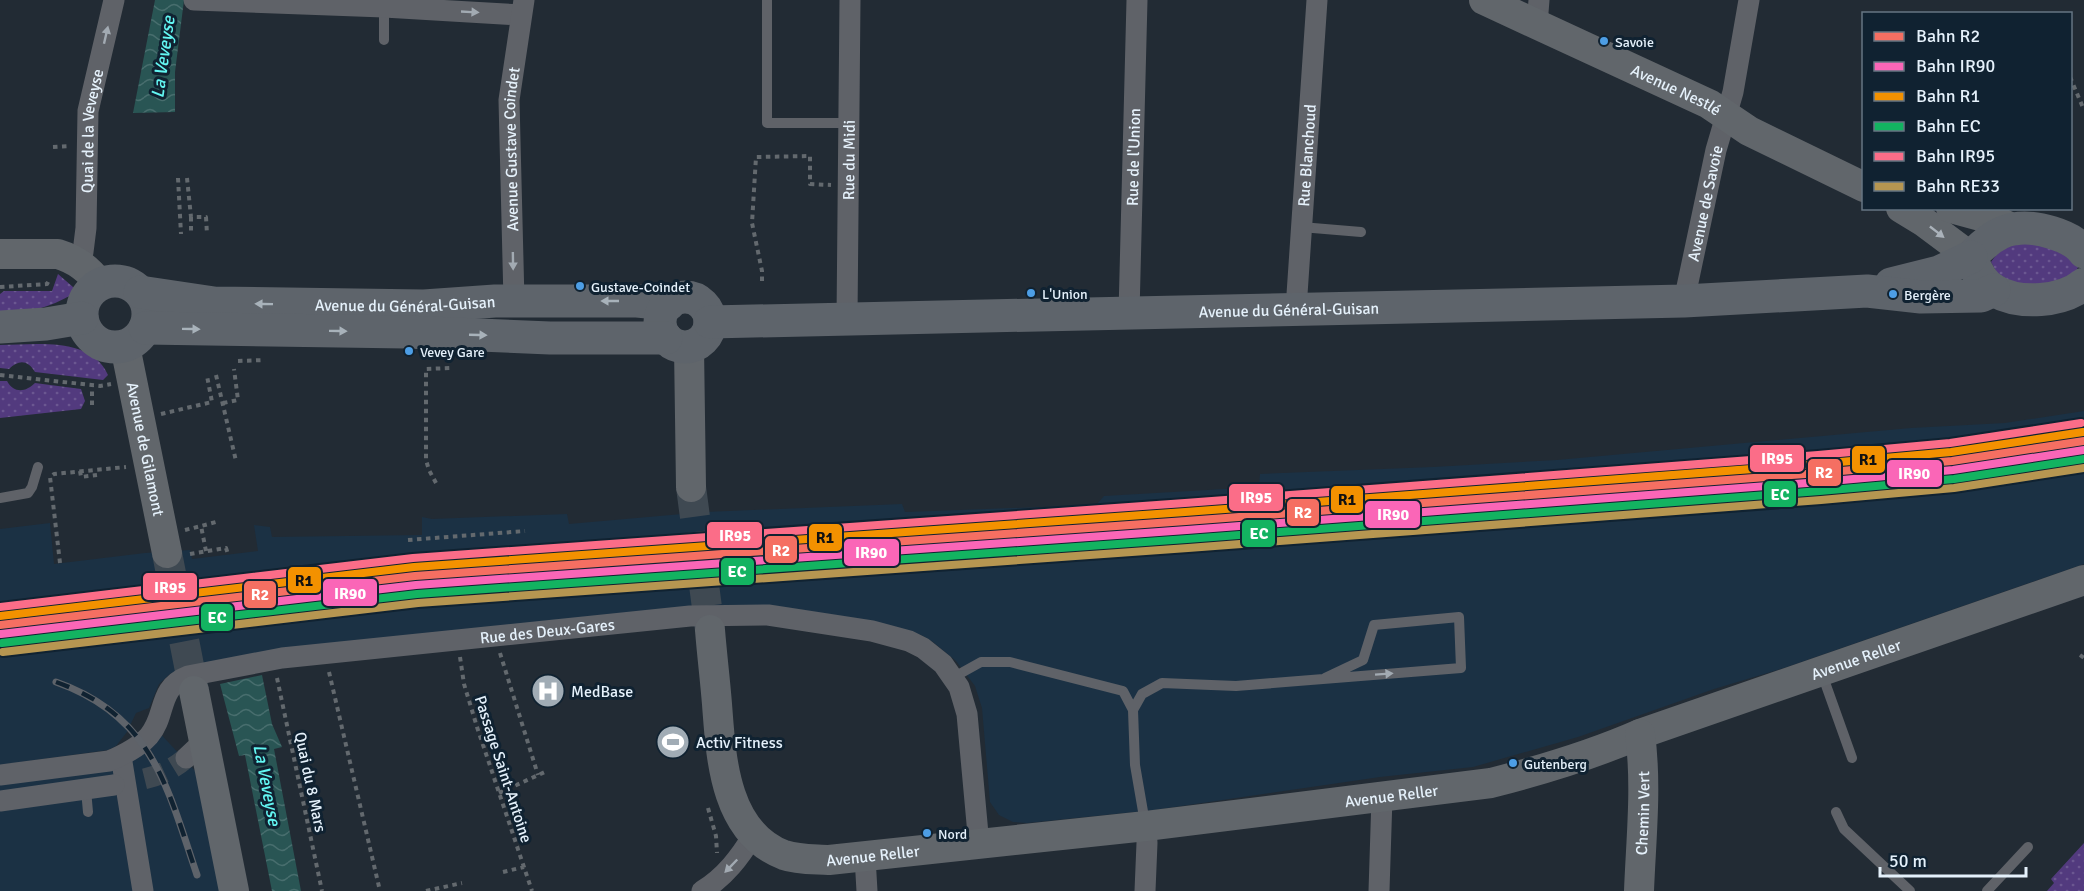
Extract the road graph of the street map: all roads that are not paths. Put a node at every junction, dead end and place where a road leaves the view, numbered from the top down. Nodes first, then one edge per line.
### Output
1 (114, 0) edge
2 (195, 0) edge
3 (223, 0) edge
4 (767, 0) edge
5 (850, 0) edge
6 (1137, 0) edge
7 (1317, 0) edge
8 (1484, 0) edge
9 (1749, 0) edge
10 (384, 7) junction
11 (522, 7) edge
12 (1538, 13) edge
13 (384, 40) dead end
14 (1725, 116) junction
15 (849, 123) junction
16 (1862, 187) edge
17 (1904, 210) edge
18 (1958, 210) edge
19 (1301, 228) junction
20 (2014, 229) junction
21 (1361, 232) dead end
22 (2083, 249) edge
23 (0, 254) edge
24 (1971, 257) junction
25 (89, 273) junction
26 (1994, 290) junction
27 (1867, 291) junction
28 (140, 292) junction
29 (2077, 295) edge
30 (514, 301) junction
31 (1683, 301) junction
32 (669, 304) junction
33 (1296, 309) junction
34 (1129, 313) junction
35 (82, 318) junction
36 (847, 319) junction
37 (710, 322) junction
38 (0, 327) edge
39 (135, 337) junction
40 (678, 342) junction
41 (38, 467) dead end
42 (691, 487) tunnel mouth
43 (0, 498) edge
44 (180, 546) tunnel mouth
45 (2084, 580) edge
46 (710, 630) tunnel mouth
47 (1821, 671) junction
48 (954, 677) junction
49 (1325, 678) junction
50 (194, 691) tunnel mouth
51 (1133, 710) junction
52 (1640, 734) junction
53 (121, 756) junction
54 (1852, 758) dead end
55 (0, 775) edge
56 (114, 785) tunnel mouth
57 (86, 790) junction
58 (1382, 797) junction
59 (0, 801) edge
60 (88, 812) dead end
61 (1836, 812) dead end
62 (1146, 826) junction
63 (754, 834) junction
64 (979, 845) junction
65 (2028, 847) dead end
66 (865, 857) junction
67 (143, 891) edge
68 (234, 891) edge
69 (702, 891) edge
70 (867, 891) edge
71 (1145, 891) edge
72 (1379, 891) edge
73 (1639, 891) edge
74 (1910, 891) edge
75 (1987, 891) edge

25 -> 1 street, Quai de la Veveyse
2 - 3 street
3 - 10 street
4 - 15 lane
5 - 15 street, Rue du Midi
6 - 34 street, Rue de l'Union
7 - 19 street, Rue Blanchoud
8 - 12 street, Avenue Nestlé
9 - 14 street, Avenue de Savoie
10 -> 11 street
10 - 13 lane
11 -> 30 street, Avenue Gustave Coindet
12 - 14 street, Avenue Nestlé
14 - 16 street, Avenue Nestlé
14 - 31 street, Avenue de Savoie
15 - 36 street, Rue du Midi
17 -> 24 street
18 - 20 street
19 - 21 lane
19 - 33 street, Rue Blanchoud
20 - 22 main road
20 - 24 main road, Avenue du Général-Guisan
23 - 25 street
24 - 26 main road
24 - 27 main road, Avenue du Général-Guisan
25 - 28 main road, Avenue du Général-Guisan
25 - 35 main road
26 - 27 main road, Avenue du Général-Guisan
26 - 29 main road
27 - 31 main road, Avenue du Général-Guisan
30 -> 28 main road, Avenue du Général-Guisan
28 - 39 main road
32 -> 30 main road, Avenue du Général-Guisan
31 - 33 main road, Avenue du Général-Guisan
32 - 37 main road
32 - 40 main road
33 - 34 main road, Avenue du Général-Guisan
34 - 36 main road, Avenue du Général-Guisan
35 - 38 main road
35 - 39 main road, Avenue du Général-Guisan
36 - 37 main road, Avenue du Général-Guisan
37 - 40 main road
39 -> 40 main road, Avenue du Général-Guisan
39 - 44 street, Avenue de Gilamont
40 - 42 street
41 - 43 lane
45 - 47 street, Avenue Reller
46 - 63 street, Avenue Reller
47 - 52 street, Avenue Reller
47 - 54 lane
48 - 51 lane
48 - 53 street, Rue des Deux-Gares
48 - 64 street, Rue des Deux-Gares
49 -> 49 lane
49 - 51 lane
50 - 68 street
51 - 62 lane
52 - 58 street, Avenue Reller
52 - 73 street, Chemin Vert
53 - 55 street, Rue des Deux-Gares
53 - 67 street
56 - 57 street
57 - 59 street
57 - 60 lane
58 - 62 street, Avenue Reller
58 - 72 street
61 - 74 lane
62 - 64 street, Avenue Reller
62 - 71 street
63 - 66 street, Avenue Reller
63 -> 69 street
64 - 66 street, Avenue Reller
65 - 75 lane
66 - 70 street

